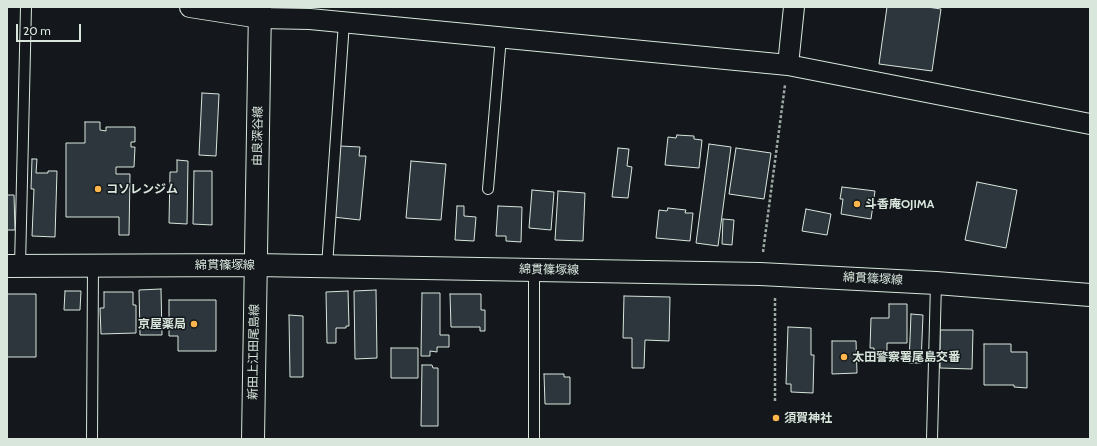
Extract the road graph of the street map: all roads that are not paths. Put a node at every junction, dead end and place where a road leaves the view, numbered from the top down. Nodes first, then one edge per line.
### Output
1 (26, 7) edge
2 (190, 7) edge
3 (794, 7) edge
4 (260, 12) edge
5 (344, 22) junction
6 (501, 37) junction
7 (788, 65) junction
8 (1090, 124) edge
9 (488, 189) dead end
10 (255, 265) junction
11 (13, 266) edge
12 (93, 266) junction
13 (327, 266) junction
14 (534, 270) junction
15 (936, 283) junction
16 (1090, 295) edge
17 (92, 439) edge
18 (253, 439) edge
19 (534, 439) edge
20 (932, 439) edge

1 - 11 lane
2 - 4 street
3 - 7 street
4 - 5 street
4 - 10 main road, 由良深谷線
5 - 6 street
5 - 13 lane
6 - 7 street
6 - 9 lane
7 - 8 street
10 - 12 main road, 綿貫篠塚線
10 - 13 main road, 綿貫篠塚線
10 - 18 main road, 新田上江田尾島線
11 - 12 main road, 綿貫篠塚線
12 - 17 lane
13 - 14 main road, 綿貫篠塚線
14 - 15 main road, 綿貫篠塚線
14 - 19 lane
15 - 16 main road, 綿貫篠塚線
15 - 20 lane

